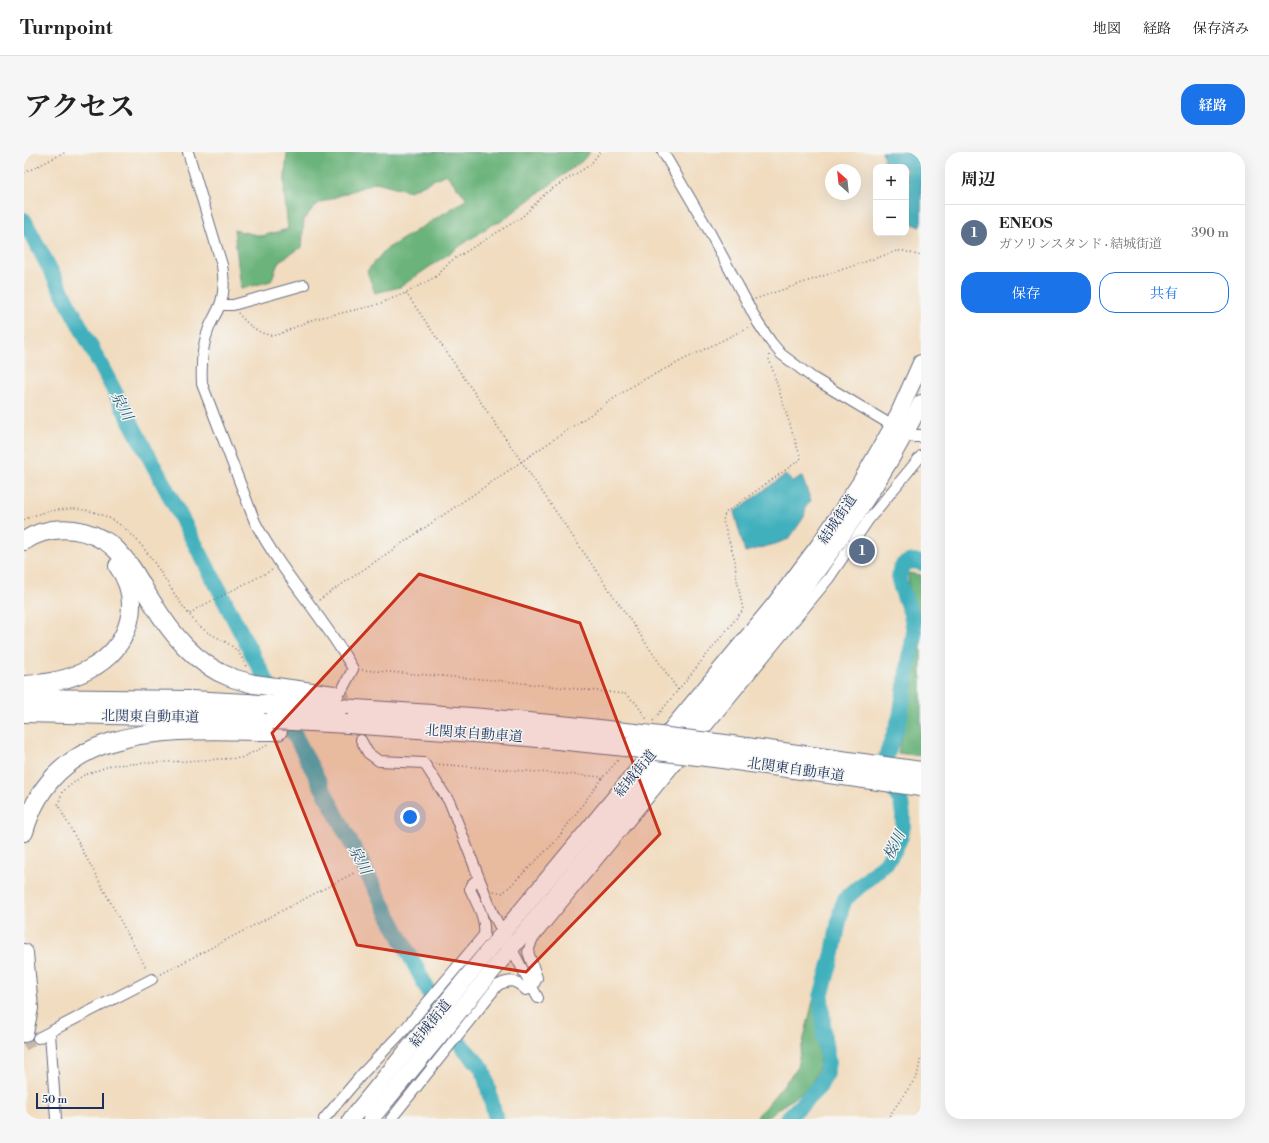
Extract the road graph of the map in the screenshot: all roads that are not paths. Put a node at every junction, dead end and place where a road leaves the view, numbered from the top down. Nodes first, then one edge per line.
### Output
1 (188, 152) edge
2 (662, 152) edge
3 (304, 285) dead end
4 (220, 305) junction
5 (921, 363) edge
6 (921, 403) edge
7 (907, 432) edge
8 (921, 456) edge
9 (24, 541) edge
10 (24, 552) edge
11 (24, 685) edge
12 (24, 698) edge
13 (24, 713) edge
14 (346, 715) junction
15 (275, 725) junction
16 (630, 740) junction
17 (921, 771) edge
18 (921, 786) edge
19 (24, 832) edge
20 (479, 878) junction
21 (502, 934) junction
22 (510, 949) junction
23 (24, 953) edge
24 (152, 979) road end
25 (532, 988) junction
26 (538, 998) dead end
27 (453, 1007) junction
28 (426, 1016) junction
29 (50, 1032) junction
30 (31, 1036) edge
31 (417, 1075) junction
32 (56, 1119) edge
33 (324, 1119) edge
34 (351, 1119) edge
35 (371, 1119) edge
36 (391, 1119) edge

1 - 4 street
2 - 7 street
3 - 4 street
4 - 14 street
5 - 7 highway
6 - 7 highway
7 - 21 highway, 結城街道
7 - 22 highway, 結城街道
8 - 25 street
9 - 14 highway, bridge
10 - 11 highway
12 - 14 highway, 北関東自動車道, bridge
13 - 15 highway, 北関東自動車道
14 - 15 highway, 北関東自動車道, bridge
14 - 16 highway, 北関東自動車道
14 - 16 highway, 北関東自動車道
14 - 20 street
15 - 19 highway
16 - 17 highway, 北関東自動車道, bridge
16 - 18 highway, 北関東自動車道, bridge
20 - 21 street
20 - 27 street
21 - 22 street
21 - 27 highway, 結城街道
22 - 25 street
22 - 27 highway, 結城街道
23 - 30 highway
24 - 29 street
25 - 26 street
25 - 27 street
27 - 28 highway, 結城街道
27 - 31 highway, 結城街道
28 - 33 street
28 - 34 highway, 結城街道
29 - 30 street
29 - 32 street
31 - 35 highway, 結城街道
31 - 36 street

